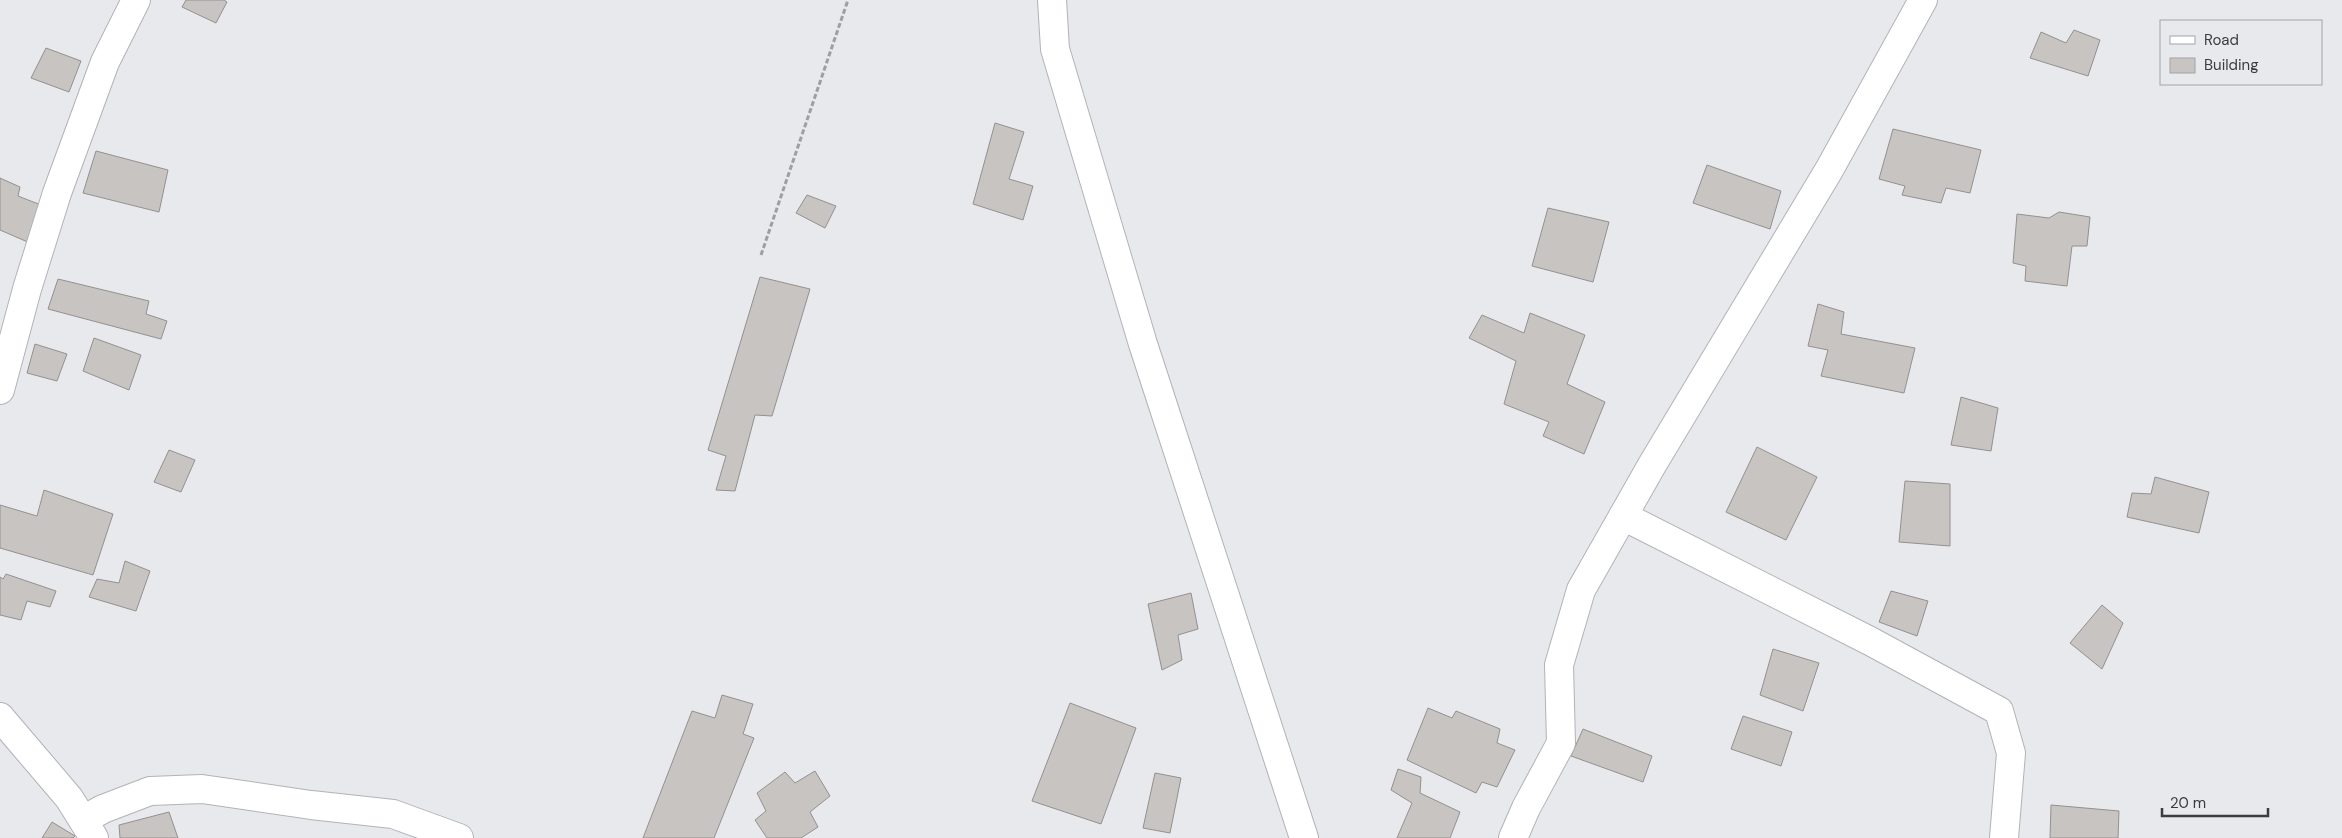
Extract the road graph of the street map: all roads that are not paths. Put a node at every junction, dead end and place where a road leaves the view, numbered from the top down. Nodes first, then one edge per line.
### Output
1 (136, 0) edge
2 (1052, 0) edge
3 (1923, 0) edge
4 (0, 390) edge
5 (1623, 516) junction
6 (0, 717) edge
7 (89, 829) edge
8 (459, 838) edge
9 (1304, 838) edge
10 (1512, 838) edge
11 (2004, 838) edge

1 - 4 street
2 - 9 street
3 - 5 street
5 - 10 street
5 - 11 street
6 - 7 street
7 - 8 street

